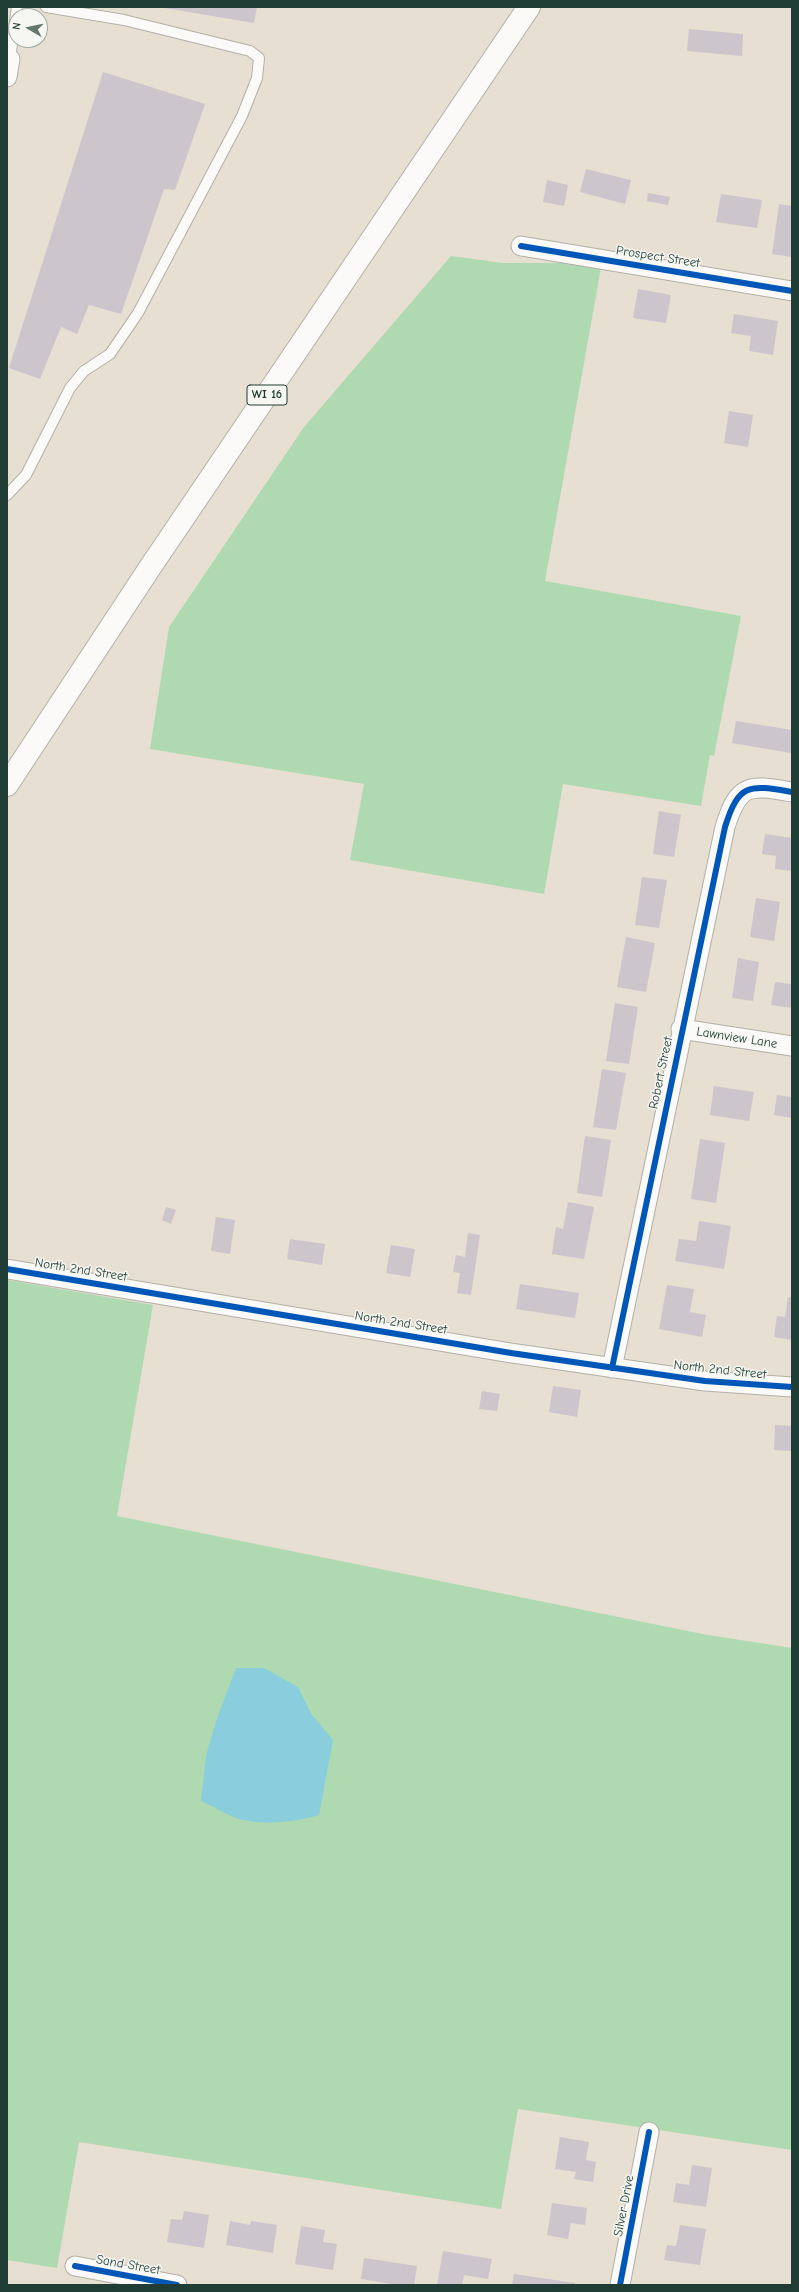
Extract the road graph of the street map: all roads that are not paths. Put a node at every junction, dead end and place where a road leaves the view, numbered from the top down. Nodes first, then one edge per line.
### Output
1 (16, 7) edge
2 (46, 7) edge
3 (529, 7) edge
4 (8, 68) edge
5 (521, 246) dead end
6 (792, 291) edge
7 (7, 495) edge
8 (7, 785) edge
9 (792, 792) edge
10 (681, 1029) junction
11 (792, 1046) edge
12 (7, 1269) edge
13 (612, 1368) junction
14 (792, 1386) edge
15 (649, 2132) dead end
16 (75, 2266) dead end
17 (177, 2285) edge
18 (620, 2285) edge

1 - 4 lane
2 - 7 lane
3 - 8 highway, WI 16
5 - 6 street, Prospect Street
9 - 10 street, Robert Street
10 - 11 street, Lawnview Lane
10 - 13 street, Robert Street
12 - 13 street, North 2nd Street
13 - 14 street, North 2nd Street
15 - 18 street, Silver Drive
16 - 17 street, Sand Street

